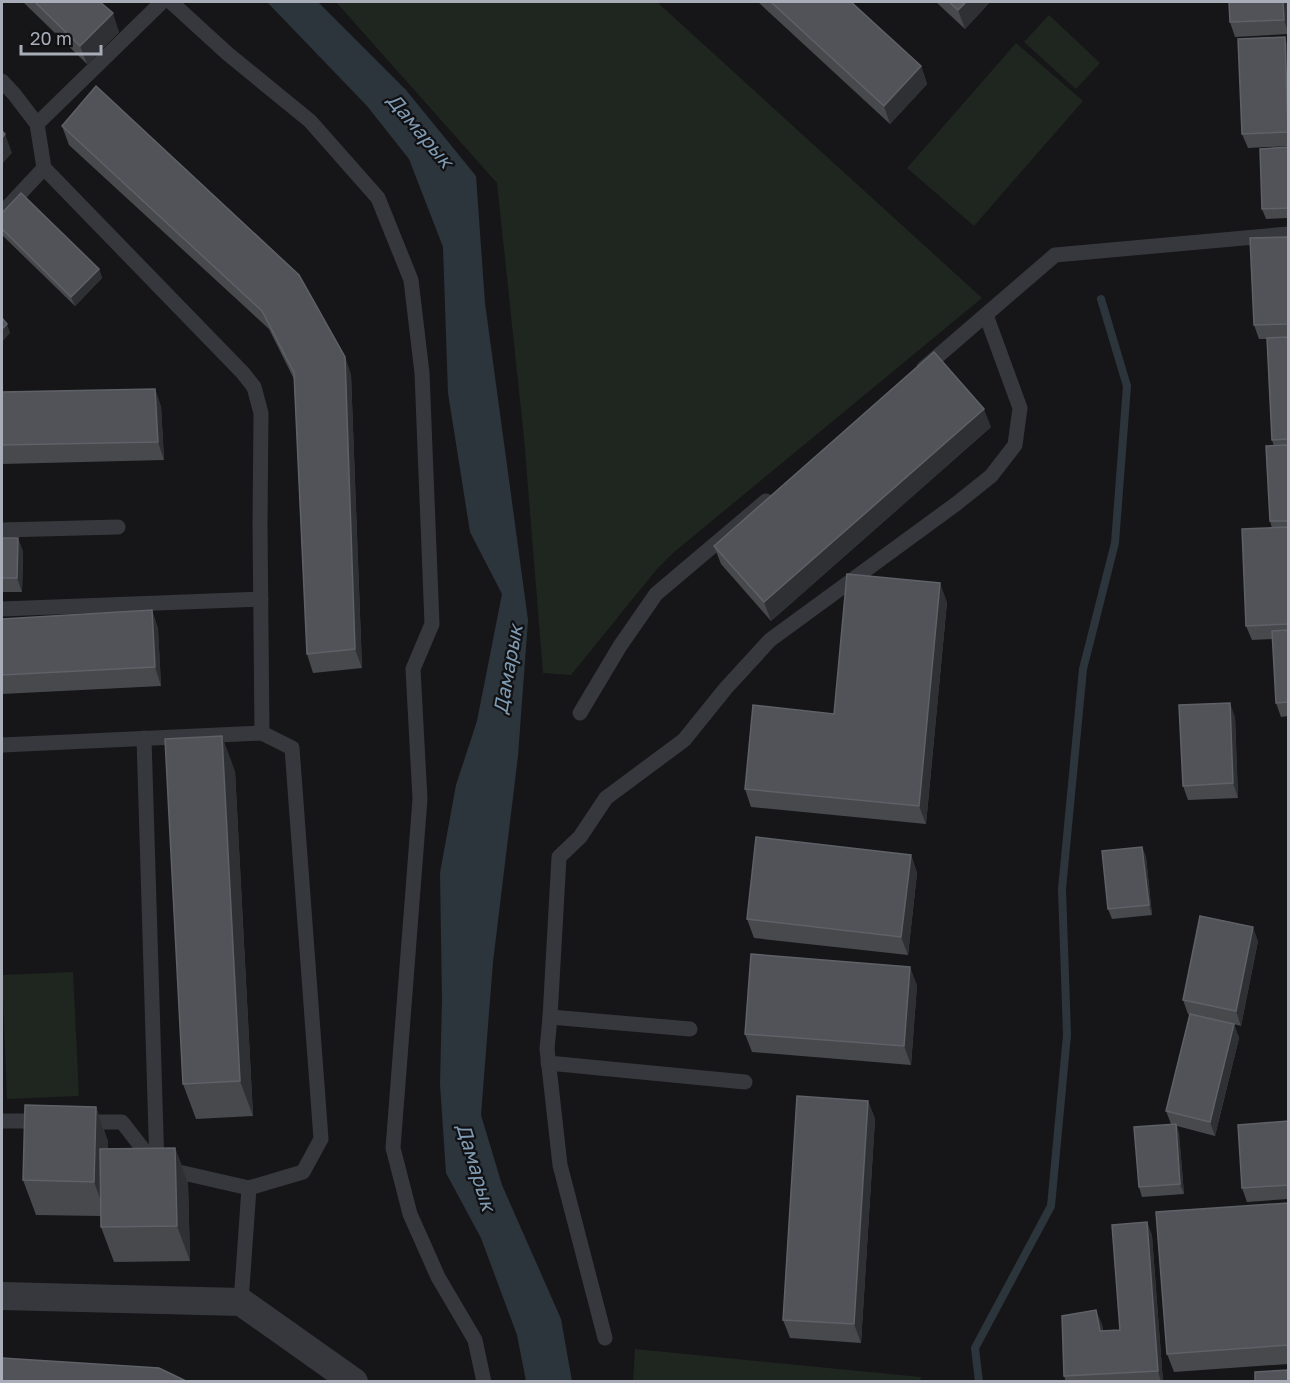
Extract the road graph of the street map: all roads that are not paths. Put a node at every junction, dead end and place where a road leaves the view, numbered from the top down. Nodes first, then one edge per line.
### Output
1 (162, 2) edge
2 (171, 2) edge
3 (2, 81) edge
4 (37, 124) junction
5 (44, 168) junction
6 (2, 213) edge
7 (1288, 234) edge
8 (986, 315) junction
9 (915, 375) edge
10 (781, 488) edge
11 (118, 527) dead end
12 (2, 530) edge
13 (261, 599) junction
14 (2, 609) edge
15 (580, 713) dead end
16 (261, 733) junction
17 (144, 738) junction
18 (2, 745) edge
19 (550, 1017) junction
20 (690, 1029) dead end
21 (548, 1063) junction
22 (745, 1082) dead end
23 (2, 1121) edge
24 (157, 1167) junction
25 (249, 1188) junction
26 (2, 1296) edge
27 (241, 1302) junction
28 (605, 1338) dead end
29 (354, 1382) edge
30 (483, 1382) edge

1 - 4 lane
2 - 30 lane
3 - 4 lane
4 - 5 lane
5 - 6 lane
5 - 13 lane
7 - 8 lane
8 - 9 lane
8 - 19 lane
10 - 15 lane
11 - 12 lane
13 - 14 lane
13 - 16 lane
16 - 17 lane
16 - 25 lane
17 - 18 lane
17 - 24 lane
19 - 20 lane
19 - 21 lane
21 - 22 lane
21 - 28 lane
23 - 24 lane
24 - 25 lane
25 - 27 lane
26 - 27 street
27 - 29 street

